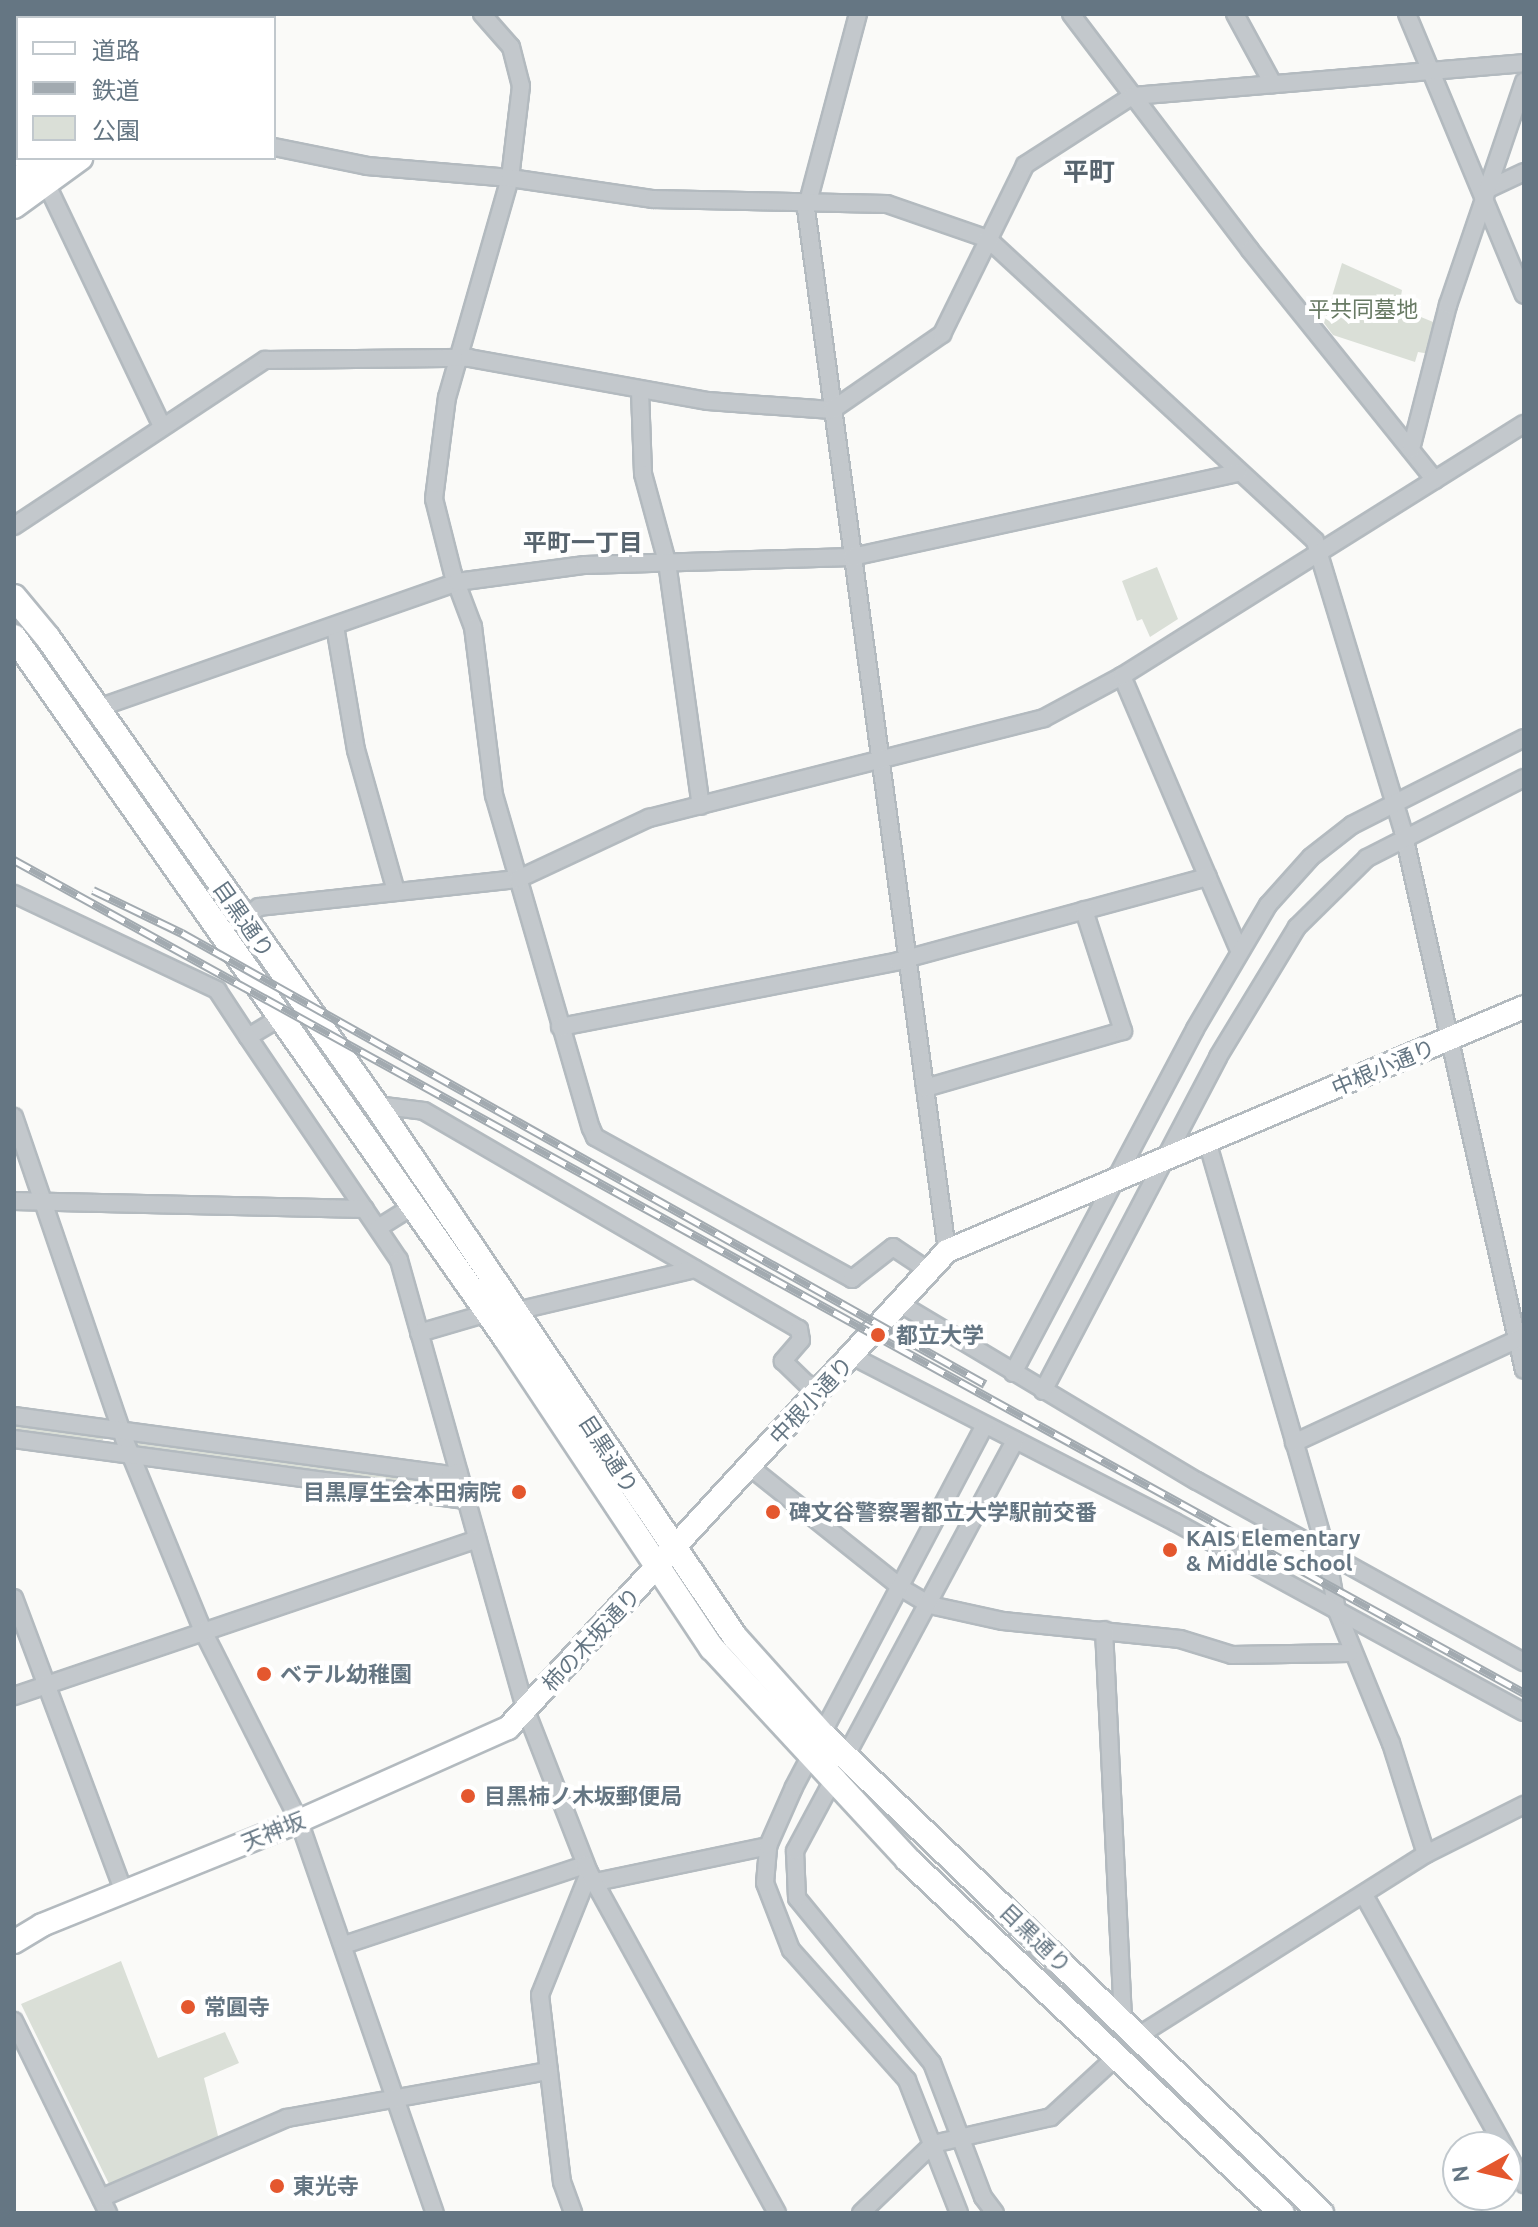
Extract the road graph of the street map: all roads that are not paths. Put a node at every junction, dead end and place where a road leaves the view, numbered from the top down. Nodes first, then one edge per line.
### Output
1 (201, 14) edge
2 (482, 14) edge
3 (858, 14) edge
4 (1071, 14) edge
5 (1235, 14) edge
6 (1407, 14) edge
7 (195, 16) edge
8 (1524, 63) edge
9 (1431, 71) junction
10 (1524, 82) edge
11 (1273, 84) junction
12 (1132, 96) junction
13 (276, 147) edge
14 (44, 160) edge
15 (77, 160) edge
16 (1524, 172) edge
17 (510, 178) junction
18 (14, 182) edge
19 (46, 183) junction
20 (1486, 194) junction
21 (806, 201) junction
22 (14, 206) edge
23 (988, 239) junction
24 (1524, 295) edge
25 (458, 357) junction
26 (640, 391) junction
27 (832, 410) junction
28 (1524, 424) edge
29 (162, 426) junction
30 (1411, 449) junction
31 (1238, 473) junction
32 (1435, 480) junction
33 (14, 526) edge
34 (1320, 551) junction
35 (852, 557) junction
36 (667, 562) junction
37 (457, 582) junction
38 (14, 597) edge
39 (335, 626) junction
40 (14, 637) edge
41 (1122, 676) junction
42 (98, 708) junction
43 (1524, 738) edge
44 (881, 763) junction
45 (1524, 778) edge
46 (1396, 804) junction
47 (701, 806) junction
48 (1404, 834) junction
49 (1208, 877) junction
50 (518, 879) junction
51 (396, 891) junction
52 (14, 894) edge
53 (1084, 910) junction
54 (244, 918) junction
55 (1239, 950) junction
56 (907, 959) junction
57 (1524, 1007) edge
58 (280, 1018) junction
59 (560, 1027) junction
60 (248, 1037) junction
61 (1451, 1038) junction
62 (925, 1088) junction
63 (376, 1105) junction
64 (14, 1117) edge
65 (1207, 1141) junction
66 (1161, 1163) junction
67 (1121, 1178) junction
68 (14, 1201) edge
69 (45, 1201) junction
70 (413, 1206) junction
71 (365, 1209) junction
72 (378, 1228) junction
73 (947, 1251) junction
74 (695, 1269) junction
75 (929, 1271) junction
76 (899, 1303) junction
77 (516, 1311) junction
78 (488, 1313) junction
79 (419, 1333) junction
80 (1521, 1338) edge
81 (852, 1356) junction
82 (1524, 1370) edge
83 (1016, 1375) junction
84 (823, 1387) junction
85 (1039, 1389) junction
86 (14, 1416) edge
87 (989, 1427) junction
88 (121, 1431) junction
89 (14, 1439) edge
90 (1013, 1439) junction
91 (1294, 1443) junction
92 (130, 1453) junction
93 (750, 1467) junction
94 (459, 1472) junction
95 (467, 1500) junction
96 (477, 1539) junction
97 (1327, 1555) junction
98 (665, 1559) junction
99 (903, 1589) junction
100 (14, 1598) edge
101 (930, 1605) junction
102 (1337, 1611) junction
103 (1104, 1630) junction
104 (203, 1631) junction
105 (1349, 1653) junction
106 (1524, 1662) edge
107 (46, 1683) junction
108 (14, 1696) edge
109 (526, 1711) junction
110 (1524, 1712) edge
111 (822, 1734) junction
112 (846, 1756) junction
113 (809, 1758) junction
114 (832, 1781) junction
115 (1524, 1805) edge
116 (299, 1821) junction
117 (768, 1846) junction
118 (1426, 1854) junction
119 (590, 1874) junction
120 (124, 1892) junction
121 (1364, 1895) junction
122 (14, 1942) edge
123 (344, 1945) junction
124 (14, 2021) edge
125 (1131, 2028) junction
126 (1117, 2056) junction
127 (549, 2071) junction
128 (396, 2098) junction
129 (1495, 2131) edge
130 (959, 2135) junction
131 (933, 2144) junction
132 (104, 2206) edge
133 (435, 2213) edge
134 (573, 2213) edge
135 (777, 2213) edge
136 (861, 2213) edge
137 (959, 2213) edge
138 (995, 2213) edge
139 (1282, 2213) edge
140 (1321, 2213) edge

1 - 7 main road
2 - 17 street
3 - 21 street
4 - 12 street
5 - 11 street
6 - 9 street
8 - 9 street
9 - 11 street
9 - 20 street
10 - 20 street
11 - 12 street
12 - 23 street
12 - 30 street
13 - 17 street
14 - 18 main road
15 - 19 main road
16 - 20 street
17 - 21 street
17 - 25 street
19 - 22 main road
19 - 29 street
20 - 24 street
20 - 30 street
21 - 23 street
21 - 27 street
23 - 27 street
23 - 31 street
25 - 26 street
25 - 29 street
25 - 37 street
26 - 27 street
26 - 36 street
27 - 35 street
28 - 32 street
29 - 33 street
30 - 32 street
31 - 34 street
31 - 35 street
32 - 34 street
34 - 41 street
34 - 46 street
35 - 36 street
35 - 44 street
36 - 37 street
36 - 47 street
37 - 39 street
37 - 50 street
38 - 42 main road, 目黒通り
39 - 42 street
39 - 51 street
40 - 58 main road, 目黒通り
41 - 44 street
41 - 49 street
42 - 54 main road, 目黒通り
43 - 46 street
44 - 47 street
44 - 56 street
45 - 48 street
46 - 48 street
46 - 55 street
47 - 50 street
48 - 61 street
48 - 66 street
49 - 53 street
49 - 55 street
50 - 51 street
50 - 59 street
51 - 54 street
52 - 60 street
53 - 56 street
53 - 62 street
54 - 63 main road, 目黒通り
55 - 67 street
56 - 59 street
56 - 62 street
57 - 61 street, 中根小通り
58 - 60 street
58 - 70 main road, 目黒通り
59 - 75 street
60 - 71 street
61 - 65 street, 中根小通り
61 - 80 street
62 - 73 street
63 - 74 street
63 - 77 main road, 目黒通り
64 - 69 street
65 - 66 street, 中根小通り
65 - 91 street
66 - 67 street, 中根小通り
66 - 85 street
67 - 73 street, 中根小通り
67 - 83 street
68 - 69 street
69 - 71 street
69 - 88 street
70 - 72 street
70 - 78 main road, 目黒通り
71 - 72 street
72 - 79 street
73 - 75 street, 中根小通り
74 - 77 street
74 - 84 street
75 - 76 street, 中根小通り
76 - 81 street, 中根小通り
76 - 83 street
77 - 98 main road, 目黒通り
78 - 79 street
78 - 98 main road, 目黒通り
79 - 94 street
80 - 82 street
80 - 91 street
81 - 84 street, 中根小通り
81 - 87 street
83 - 85 street
84 - 93 street, 中根小通り
85 - 97 street
86 - 88 street
87 - 90 street
87 - 99 street
88 - 92 street
88 - 94 street
89 - 92 street
90 - 101 street
90 - 102 street
91 - 97 street
92 - 95 street
92 - 104 street
93 - 98 street, 中根小通り
93 - 99 street
94 - 95 street
95 - 96 street
96 - 104 street
96 - 109 street
97 - 102 street
97 - 106 street
98 - 109 street, 柿の木坂通り
98 - 111 main road, 目黒通り
98 - 113 main road, 目黒通り
99 - 101 street
99 - 111 street
100 - 107 street
101 - 103 street
101 - 112 street
102 - 105 street
102 - 110 street
103 - 105 street
103 - 125 street
104 - 107 street
104 - 116 street
105 - 118 street
107 - 108 street
107 - 120 street
109 - 116 street, 天神坂
109 - 119 street
111 - 112 main road, 目黒通り
111 - 113 street
112 - 114 street
112 - 125 main road, 目黒通り
113 - 114 main road, 目黒通り
113 - 117 street
114 - 126 main road, 目黒通り
114 - 130 street
115 - 118 street
116 - 120 street, 天神坂
116 - 123 street
117 - 119 street
117 - 131 street
118 - 121 street
119 - 123 street
119 - 127 street
119 - 135 street
120 - 122 street, 天神坂
121 - 125 street
121 - 129 street
123 - 128 street
124 - 132 street
125 - 140 main road, 目黒通り
126 - 130 street
126 - 139 main road, 目黒通り
127 - 128 street
127 - 134 street
128 - 132 street
128 - 133 street
130 - 131 street
130 - 138 street
131 - 136 street
131 - 137 street

